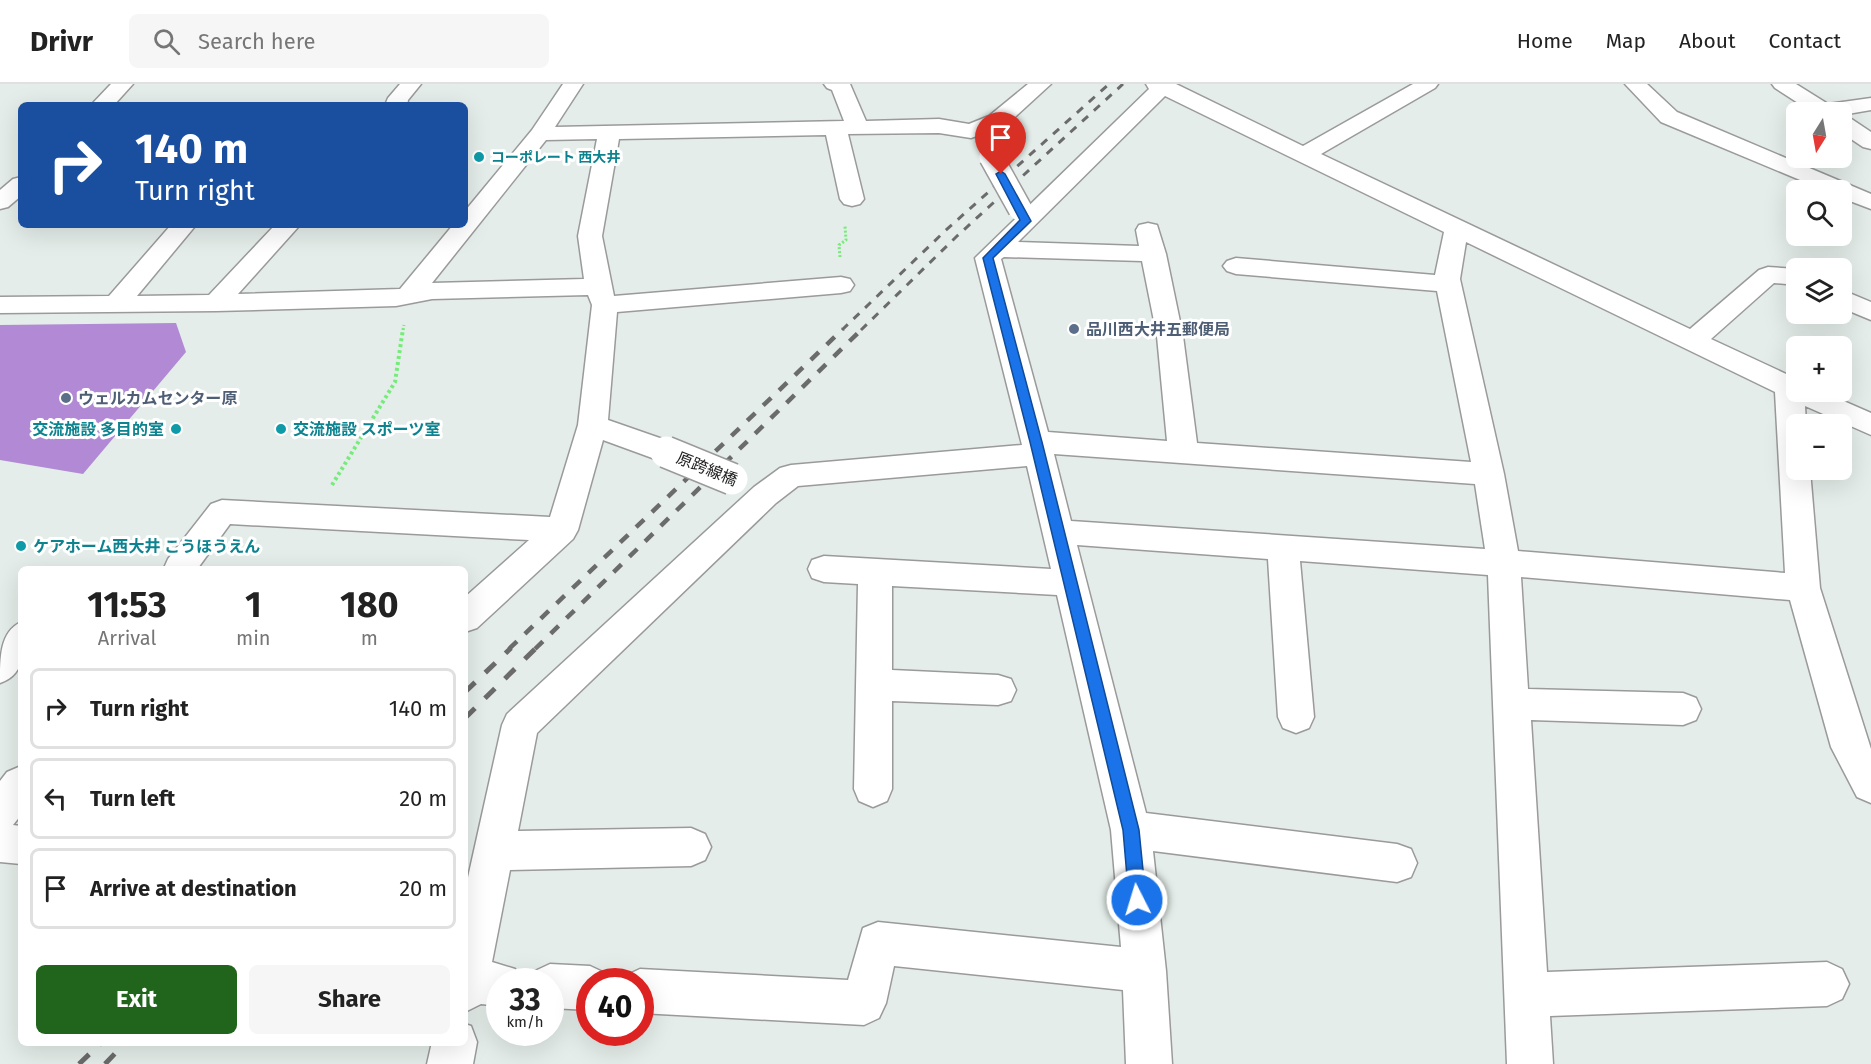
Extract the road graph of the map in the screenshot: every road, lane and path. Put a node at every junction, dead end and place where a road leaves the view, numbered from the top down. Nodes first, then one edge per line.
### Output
1 (123, 84) edge
2 (411, 84) edge
3 (573, 84) edge
4 (834, 84) edge
5 (840, 84) edge
6 (1041, 84) edge
7 (1428, 84) edge
8 (1635, 84) edge
9 (1782, 84) edge
10 (1162, 85) edge
11 (105, 102) edge
12 (397, 102) edge
13 (1810, 102) edge
14 (1871, 104) edge
15 (1852, 110) edge
16 (847, 129) junction
17 (1852, 130) edge
18 (971, 131) junction
19 (609, 132) junction
20 (540, 134) junction
21 (1871, 142) edge
22 (1305, 154) junction
23 (852, 199) joint
24 (1871, 202) edge
25 (1023, 215) junction
26 (468, 222) edge
27 (1457, 227) junction
28 (181, 228) edge
29 (285, 228) edge
30 (464, 228) edge
31 (997, 249) junction
32 (1236, 266) dead end
33 (1786, 276) edge
34 (1448, 284) junction
35 (841, 285) joint
36 (409, 295) junction
37 (601, 296) junction
38 (216, 303) junction
39 (1852, 303) edge
40 (116, 304) junction
41 (0, 305) edge
42 (1871, 312) edge
43 (1693, 340) junction
44 (1786, 386) edge
45 (1795, 402) edge
46 (1821, 402) edge
47 (593, 425) junction
48 (1871, 425) edge
49 (1037, 448) junction
50 (1183, 452) junction
51 (1489, 474) junction
52 (748, 487) junction
53 (314, 517) junction
54 (562, 530) junction
55 (1059, 532) junction
56 (1283, 547) junction
57 (1504, 563) junction
58 (182, 566) edge
59 (824, 569) dead end
60 (875, 572) junction
61 (1071, 583) junction
62 (1803, 588) junction
63 (468, 615) edge
64 (0, 625) edge
65 (18, 628) edge
66 (18, 641) edge
67 (0, 668) edge
68 (874, 685) junction
69 (998, 690) dead end
70 (1512, 704) junction
71 (1683, 709) dead end
72 (1296, 717) dead end
73 (1871, 785) edge
74 (18, 788) edge
75 (873, 789) dead end
76 (0, 812) edge
77 (1131, 830) junction
78 (0, 843) edge
79 (18, 845) edge
80 (691, 847) dead end
81 (494, 851) junction
82 (1397, 863) dead end
83 (1144, 971) junction
84 (1827, 984) dead end
85 (477, 985) edge
86 (654, 992) edge
87 (1527, 995) junction
88 (454, 1046) edge
89 (450, 1064) edge
90 (1149, 1064) edge
91 (1530, 1064) edge

1 - 11 street
2 - 12 street
3 - 20 street
4 - 5 street
5 - 16 street
6 - 18 street
7 - 22 street
8 - 24 street
9 - 13 street
10 - 22 street
10 - 25 street
14 - 15 street
16 - 18 street
16 - 19 street
16 - 23 street
17 - 21 street
18 - 25 street, bridge
19 - 20 street
19 - 37 street
20 - 26 street
22 - 27 street
23 - 35 path
25 - 31 street
27 - 34 street
27 - 43 street
28 - 40 street
29 - 38 street
30 - 36 street
31 - 49 street
31 - 50 street
32 - 34 street
33 - 43 street
34 - 51 street
35 - 37 street
36 - 37 street
36 - 38 street
36 - 53 path
37 - 47 street
38 - 40 street
39 - 42 street
40 - 41 street
43 - 44 street
45 - 62 street
46 - 48 street
47 - 52 street, 原跨線橋, bridge
47 - 54 street
49 - 50 street
49 - 52 street
49 - 55 street
50 - 51 street
51 - 57 street
52 - 81 street
53 - 54 street
53 - 58 street
54 - 63 street
55 - 56 street
55 - 61 street
56 - 57 street
56 - 72 street
57 - 62 street
57 - 70 street
59 - 60 street
60 - 61 street
60 - 68 street
61 - 77 street
62 - 73 street
64 - 65 street
66 - 67 street
68 - 69 street
68 - 75 street
70 - 71 street
70 - 87 street
74 - 76 street
77 - 82 street
77 - 83 street
78 - 79 street
80 - 81 street
81 - 85 street
83 - 86 street
83 - 90 street
84 - 87 street
87 - 91 street
88 - 89 street

